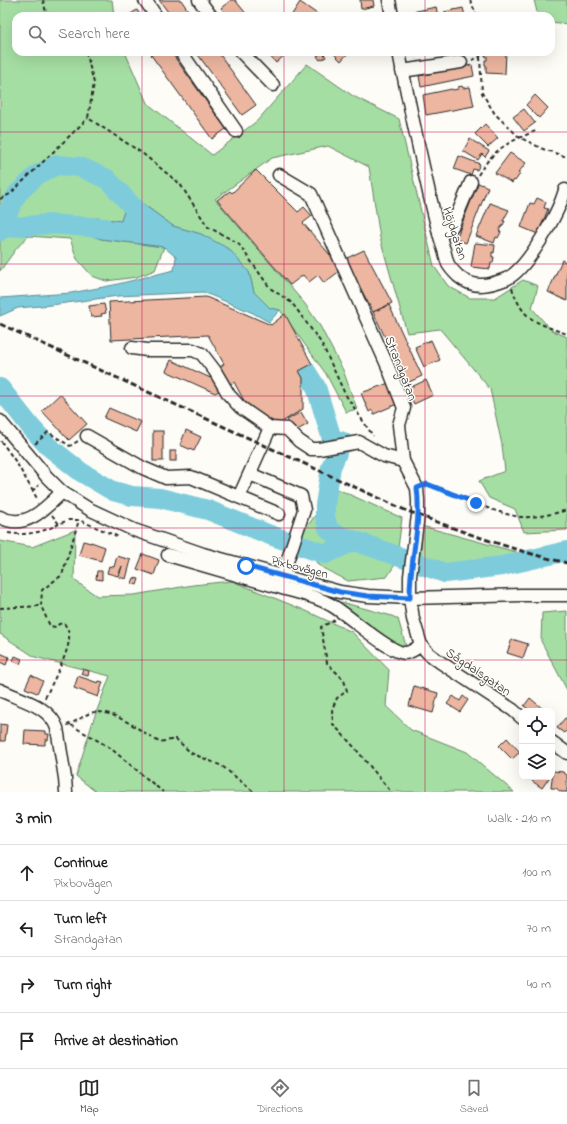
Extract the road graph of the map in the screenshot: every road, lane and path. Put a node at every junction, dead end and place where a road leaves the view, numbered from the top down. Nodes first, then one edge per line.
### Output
1 (43, 0) edge
2 (145, 0) edge
3 (199, 0) edge
4 (389, 0) edge
5 (470, 0) edge
6 (46, 12) edge
7 (153, 12) edge
8 (208, 12) edge
9 (391, 12) edge
10 (475, 12) edge
11 (87, 56) edge
12 (184, 56) edge
13 (245, 56) edge
14 (400, 56) edge
15 (480, 57) dead end
16 (461, 62) dead end
17 (402, 71) junction
18 (274, 85) dead end
19 (88, 118) junction
20 (236, 130) dead end
21 (538, 130) dead end
22 (520, 137) junction
23 (567, 157) edge
24 (279, 176) dead end
25 (471, 182) joint
26 (565, 197) edge
27 (0, 199) edge
28 (439, 234) junction
29 (507, 278) junction
30 (567, 334) edge
31 (132, 348) dead end
32 (0, 421) edge
33 (270, 428) junction
34 (87, 436) joint
35 (373, 436) dead end
36 (0, 440) edge
37 (34, 446) dead end
38 (403, 461) junction
39 (250, 474) junction
40 (417, 488) junction
41 (62, 492) junction
42 (239, 497) junction
43 (46, 508) junction
44 (567, 510) edge
45 (279, 514) dead end
46 (0, 517) edge
47 (168, 555) dead end
48 (282, 577) junction
49 (567, 595) edge
50 (410, 598) junction
51 (41, 606) junction
52 (0, 608) edge
53 (343, 613) junction
54 (421, 645) junction
55 (0, 690) edge
56 (41, 708) junction
57 (519, 716) edge
58 (71, 724) junction
59 (58, 728) junction
60 (554, 744) edge
61 (567, 754) edge
62 (66, 792) edge
63 (163, 792) edge
64 (254, 792) edge
65 (391, 792) edge

1 - 6 path
2 - 7 street
3 - 8 street
4 - 9 street
5 - 10 path
11 - 19 path
12 - 20 street
13 - 18 street
14 - 17 street, Höjdgatan
15 - 22 path
16 - 17 street
17 - 28 street, Höjdgatan
19 - 27 path
19 - 35 path
21 - 22 path
22 - 23 path
22 - 25 path
24 - 38 street, Strandgatan
25 - 28 street
26 - 29 street, Höjdgatan
28 - 29 street, Höjdgatan
29 - 30 path
31 - 33 street
32 - 41 street, Pixbovägen
33 - 38 street
33 - 39 street
34 - 37 path
34 - 42 street
36 - 43 path
38 - 40 street, Strandgatan
39 - 42 street
39 - 48 street
40 - 44 path
40 - 50 street, Strandgatan
41 - 43 street
41 - 48 street, Pixbovägen
42 - 45 street
43 - 46 street
43 - 51 path
47 - 53 street
48 - 50 street, Pixbovägen
49 - 50 street, Pixbovägen
50 - 54 street, Sågdalsgatan
51 - 52 path
51 - 56 path
53 - 54 street
53 - 65 path
54 - 57 street, Sågdalsgatan
55 - 56 street
56 - 59 street
58 - 59 path
58 - 63 path
58 - 64 path
59 - 62 street
60 - 61 street

